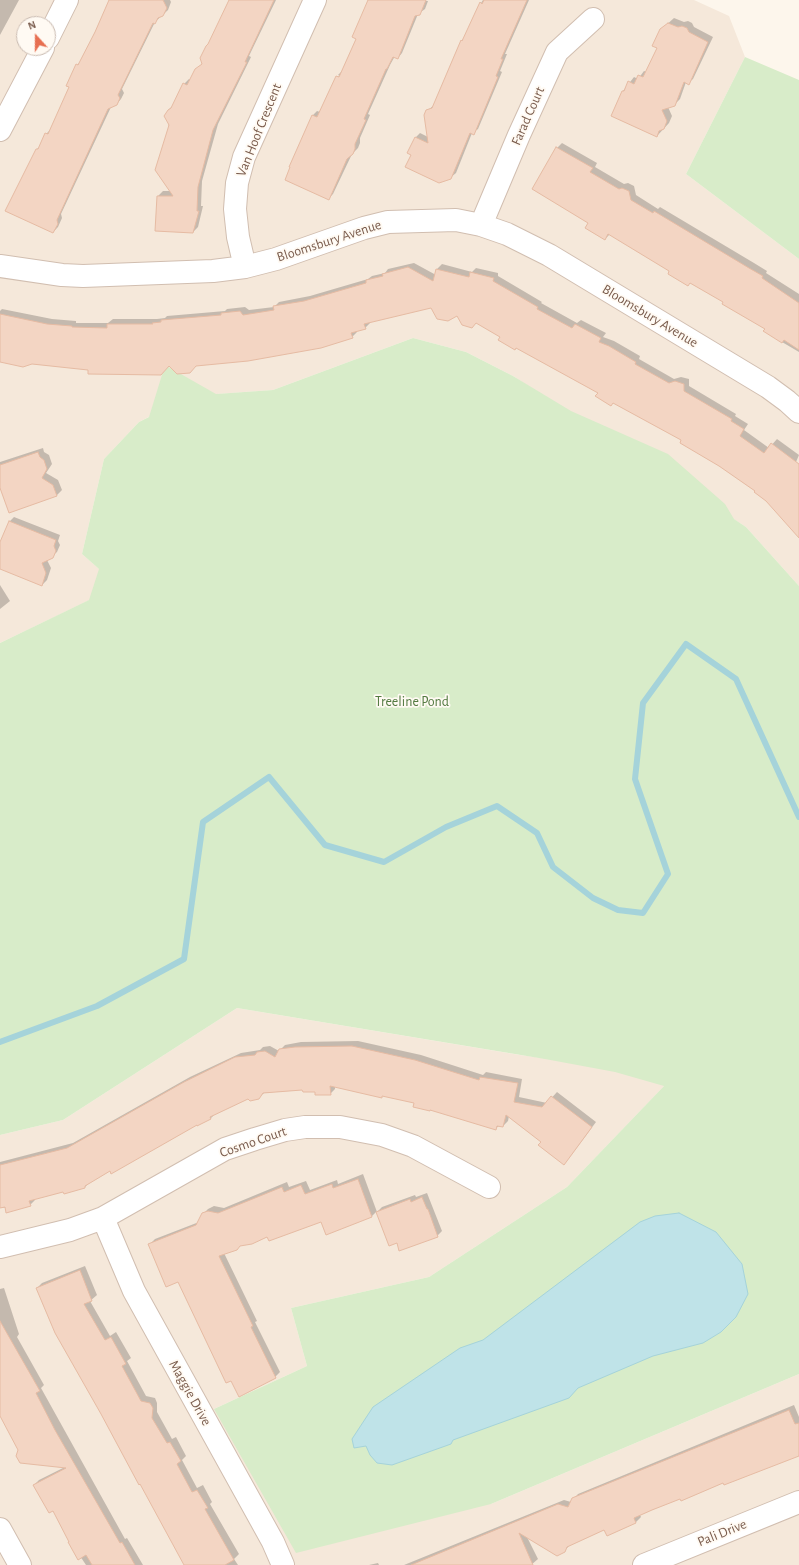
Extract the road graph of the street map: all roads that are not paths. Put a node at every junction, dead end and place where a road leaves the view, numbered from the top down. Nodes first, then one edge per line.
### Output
1 (67, 0) edge
2 (315, 0) edge
3 (593, 19) dead end
4 (56, 22) edge
5 (38, 56) edge
6 (0, 130) edge
7 (481, 225) junction
8 (0, 266) edge
9 (245, 267) junction
10 (799, 412) edge
11 (489, 1187) dead end
12 (103, 1218) junction
13 (0, 1247) edge
14 (799, 1502) edge
15 (0, 1529) edge
16 (20, 1565) edge
17 (283, 1565) edge
18 (644, 1565) edge

1 - 4 street
2 - 9 street, Van Hoof Crescent
3 - 7 street, Farad Court
5 - 6 street
7 - 9 street, Bloomsbury Avenue
7 - 10 street, Bloomsbury Avenue
8 - 9 street, Bloomsbury Avenue
11 - 12 street, Cosmo Court
12 - 13 street, Cosmo Court
12 - 17 street, Maggie Drive
14 - 18 street, Pali Drive
15 - 16 street

